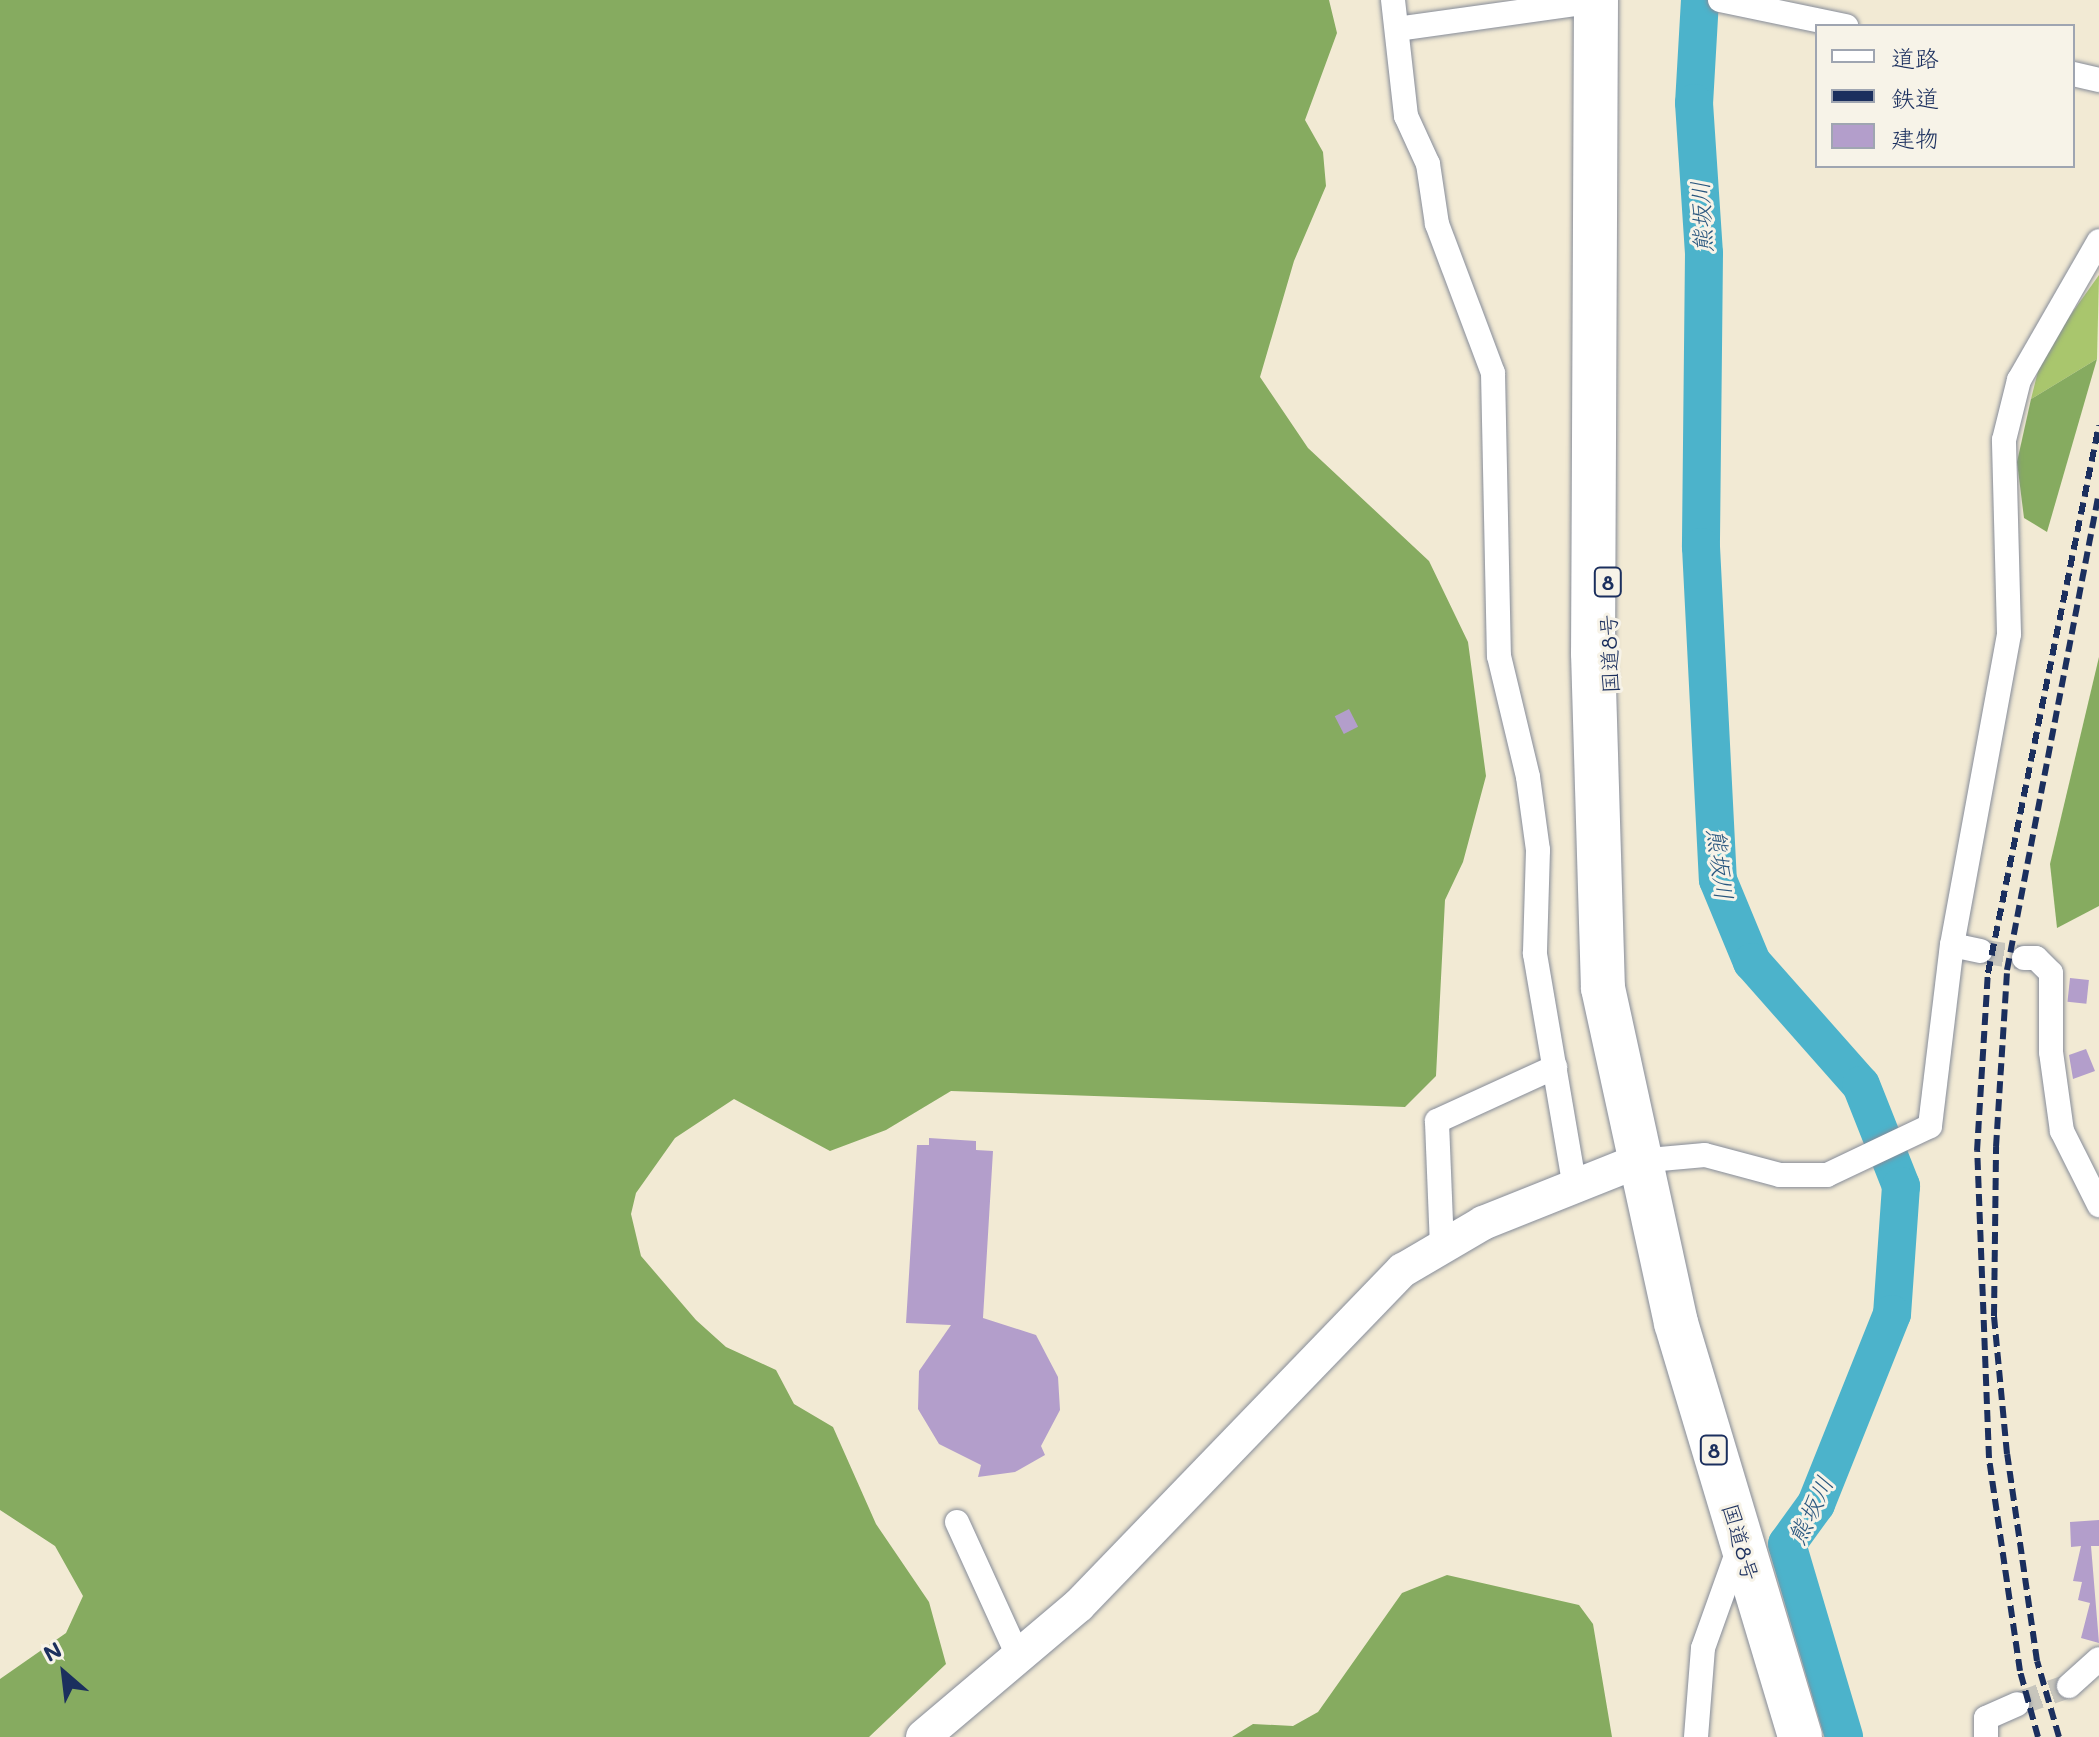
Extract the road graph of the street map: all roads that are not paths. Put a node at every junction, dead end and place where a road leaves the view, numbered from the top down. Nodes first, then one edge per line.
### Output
1 (1393, 0) edge
2 (1606, 0) edge
3 (1720, 0) edge
4 (1836, 24) edge
5 (1397, 29) junction
6 (2075, 74) edge
7 (2099, 80) edge
8 (2099, 241) edge
9 (1952, 945) junction
10 (1980, 951) tunnel mouth
11 (2024, 958) tunnel mouth
12 (1555, 1067) junction
13 (1638, 1161) junction
14 (1575, 1188) junction
15 (2099, 1205) edge
16 (1442, 1247) junction
17 (957, 1522) dead end
18 (1740, 1543) junction
19 (1019, 1658) junction
20 (2099, 1659) edge
21 (2069, 1686) tunnel mouth
22 (2017, 1704) tunnel mouth
23 (923, 1737) edge
24 (1696, 1737) edge
25 (1800, 1737) edge
26 (1986, 1737) edge

1 - 5 street
2 - 5 street
2 - 13 highway, 国道8号 / 8
3 - 4 street
5 - 12 street
6 - 7 street
8 - 9 street
9 - 10 street
9 - 13 street
11 - 15 street
12 - 14 street
12 - 16 street
13 - 14 street
13 - 18 highway, 国道8号 / 8
14 - 16 street
16 - 19 street
17 - 19 street
18 - 24 street
18 - 25 highway, 国道8号 / 8
19 - 23 street
20 - 21 street
22 - 26 street

